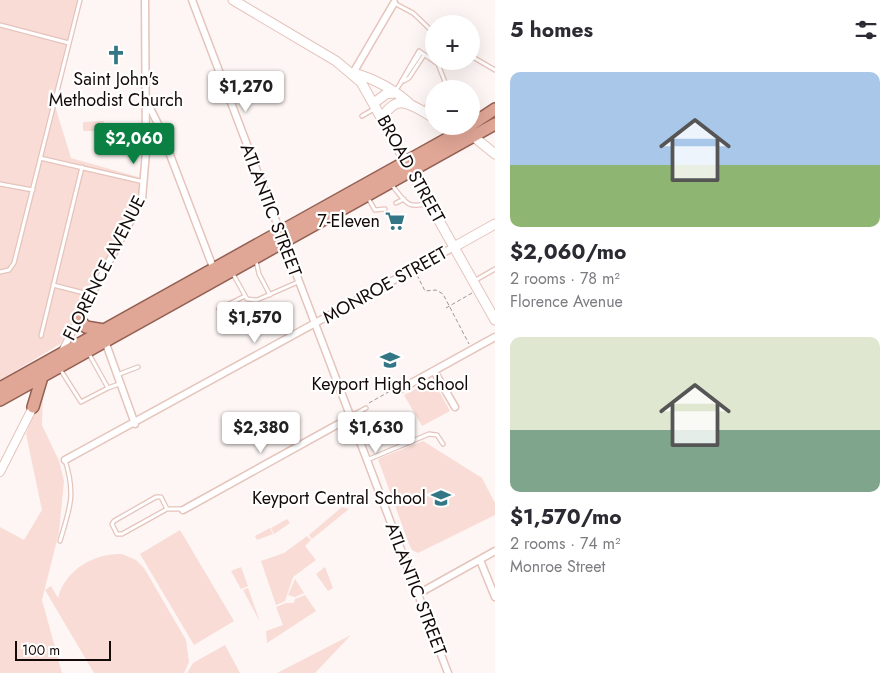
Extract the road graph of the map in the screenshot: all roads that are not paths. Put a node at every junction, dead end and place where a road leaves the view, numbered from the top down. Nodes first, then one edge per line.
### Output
1 (80, 0) edge
2 (146, 0) edge
3 (192, 0) edge
4 (233, 0) edge
5 (395, 2) edge
6 (425, 24) edge
7 (0, 25) edge
8 (69, 43) junction
9 (422, 54) junction
10 (480, 61) edge
11 (495, 70) edge
12 (353, 73) junction
13 (444, 80) edge
14 (401, 82) junction
15 (394, 93) junction
16 (146, 100) junction
17 (375, 106) junction
18 (412, 106) junction
19 (495, 108) edge
20 (424, 112) edge
21 (362, 116) dead end
22 (382, 118) junction
23 (480, 122) edge
24 (495, 124) edge
25 (480, 127) edge
26 (462, 135) edge
27 (476, 135) edge
28 (454, 136) edge
29 (495, 154) edge
30 (40, 158) junction
31 (82, 167) junction
32 (410, 167) junction
33 (144, 182) junction
34 (390, 183) junction
35 (0, 184) edge
36 (33, 190) junction
37 (367, 196) junction
38 (404, 199) junction
39 (396, 203) dead end
40 (430, 203) junction
41 (385, 209) dead end
42 (495, 224) edge
43 (282, 238) junction
44 (454, 247) junction
45 (256, 258) junction
46 (495, 268) edge
47 (214, 270) junction
48 (231, 271) junction
49 (0, 272) edge
50 (298, 281) junction
51 (473, 281) junction
52 (54, 285) junction
53 (92, 295) junction
54 (270, 295) junction
55 (245, 296) junction
56 (220, 308) dead end
57 (80, 320) junction
58 (495, 320) edge
59 (314, 323) junction
60 (41, 336) dead end
61 (104, 336) junction
62 (495, 338) edge
63 (87, 351) junction
64 (59, 355) junction
65 (59, 367) junction
66 (138, 367) dead end
67 (434, 371) junction
68 (117, 375) junction
69 (42, 377) junction
70 (120, 384) junction
71 (0, 388) edge
72 (108, 388) junction
73 (398, 389) road end
74 (13, 393) junction
75 (0, 400) edge
76 (33, 407) junction
77 (455, 407) dead end
78 (366, 408) dead end
79 (350, 417) junction
80 (134, 424) junction
81 (443, 444) dead end
82 (65, 460) joint
83 (367, 460) junction
84 (0, 472) edge
85 (167, 509) junction
86 (183, 510) joint
87 (60, 541) dead end
88 (495, 551) edge
89 (480, 560) junction
90 (418, 594) junction
91 (495, 597) edge
92 (448, 673) edge

1 - 8 lane
2 - 16 street, FLORENCE AVENUE
3 - 43 street, ATLANTIC STREET
4 - 12 main road
5 - 6 lane
5 - 12 street
7 - 8 lane
8 - 30 lane
9 - 13 lane
9 - 14 lane
9 - 14 lane
10 - 11 lane
12 - 15 main road
12 - 17 main road, BROAD STREET
14 - 15 lane
15 - 17 main road
15 - 18 main road
16 - 33 street, FLORENCE AVENUE
16 - 47 street
17 - 21 lane
17 - 22 main road, BROAD STREET
18 - 20 main road
18 - 22 main road
19 - 23 highway
22 - 32 main road, BROAD STREET
24 - 25 highway
26 - 32 highway
27 - 29 main road
28 - 32 highway
30 - 31 lane
30 - 36 lane
31 - 33 lane
31 - 52 lane
32 - 34 highway
32 - 40 main road, BROAD STREET
32 - 43 highway
33 - 53 street, FLORENCE AVENUE
34 - 37 highway
34 - 38 lane
35 - 36 lane
36 - 49 lane
37 - 41 lane
37 - 43 highway
38 - 39 lane
38 - 40 lane
40 - 44 main road, BROAD STREET
42 - 44 main road, MONROE STREET
43 - 45 highway
43 - 47 highway
43 - 50 street, ATLANTIC STREET
44 - 51 main road, BROAD STREET
44 - 59 street, MONROE STREET
45 - 48 highway
45 - 54 lane
46 - 51 lane
47 - 61 highway
48 - 55 lane
48 - 61 highway
50 - 54 lane
50 - 59 street, ATLANTIC STREET
51 - 58 main road, BROAD STREET
52 - 53 lane
52 - 60 lane
53 - 57 street, FLORENCE AVENUE
54 - 55 lane
55 - 56 lane
57 - 61 highway
57 - 64 street, FLORENCE AVENUE
59 - 79 street, ATLANTIC STREET
59 - 80 street, MONROE STREET
61 - 63 highway
61 - 64 highway
61 - 68 street
62 - 67 street
63 - 65 highway
63 - 72 lane
64 - 71 highway
65 - 69 highway
65 - 72 lane
66 - 68 lane
67 - 73 street
67 - 77 street
68 - 70 street
69 - 74 highway
69 - 76 highway
70 - 72 lane
70 - 80 street
74 - 75 highway
74 - 76 highway
76 - 84 street
78 - 79 lane
79 - 83 street, ATLANTIC STREET
79 - 86 street
80 - 82 street, MONROE STREET
81 - 83 lane
82 - 87 lane
83 - 90 street, ATLANTIC STREET
85 - 85 lane
85 - 86 lane
88 - 89 street
89 - 90 street
89 - 91 street
90 - 92 street, ATLANTIC STREET

